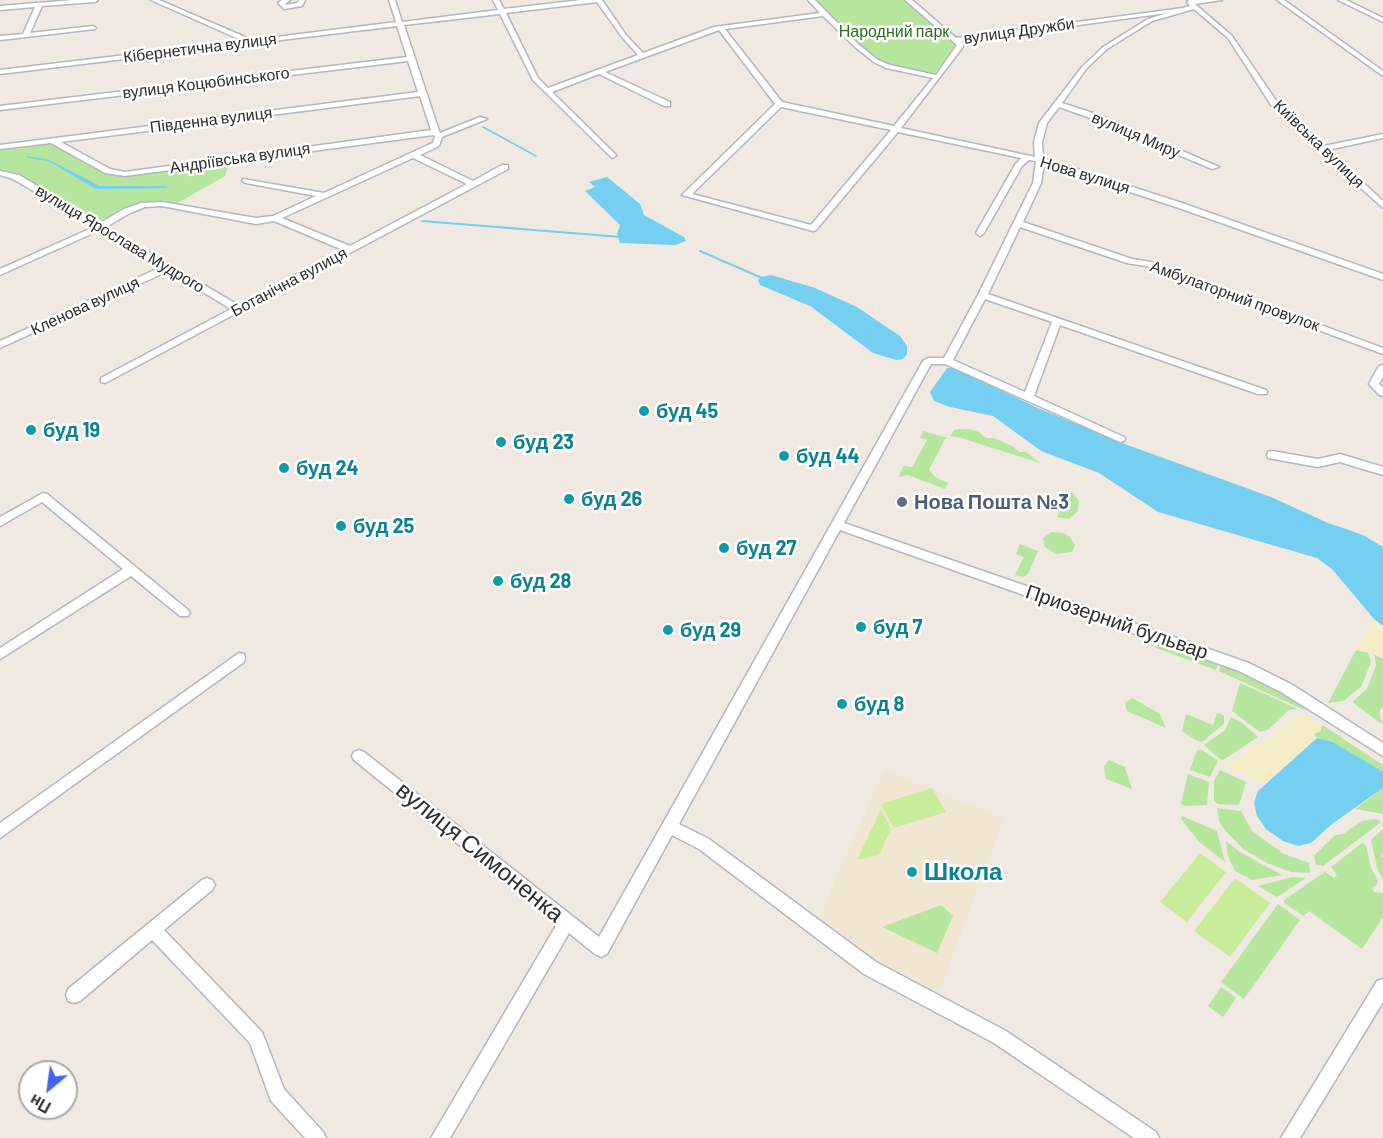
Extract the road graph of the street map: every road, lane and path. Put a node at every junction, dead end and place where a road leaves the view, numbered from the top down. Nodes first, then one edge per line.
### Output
1 (9, 0) edge
2 (95, 0) edge
3 (154, 0) edge
4 (287, 0) edge
5 (302, 0) edge
6 (392, 0) edge
7 (496, 0) edge
8 (598, 0) edge
9 (811, 0) edge
10 (922, 0) edge
11 (1218, 0) edge
12 (1280, 0) edge
13 (1341, 0) edge
14 (909, 1) edge
15 (1191, 3) edge
16 (39, 5) junction
17 (3, 8) edge
18 (1180, 9) junction
19 (501, 11) junction
20 (825, 14) junction
21 (1383, 20) edge
22 (399, 24) junction
23 (93, 28) dead end
24 (721, 28) junction
25 (26, 35) junction
26 (0, 38) edge
27 (955, 40) junction
28 (251, 42) junction
29 (642, 56) junction
30 (412, 58) junction
31 (0, 72) edge
32 (600, 72) junction
33 (1383, 74) edge
34 (936, 77) junction
35 (548, 91) junction
36 (422, 94) junction
37 (667, 104) dead end
38 (779, 104) junction
39 (1057, 104) junction
40 (0, 108) edge
41 (483, 119) dead end
42 (896, 129) junction
43 (437, 134) junction
44 (1383, 136) edge
45 (52, 140) junction
46 (0, 147) edge
47 (1322, 149) junction
48 (413, 155) junction
49 (612, 156) dead end
50 (1026, 158) junction
51 (1040, 160) junction
52 (505, 167) dead end
53 (1215, 167) dead end
54 (0, 173) edge
55 (246, 181) dead end
56 (473, 184) junction
57 (324, 195) junction
58 (1383, 205) edge
59 (275, 218) junction
60 (1018, 223) junction
61 (100, 226) junction
62 (980, 233) dead end
63 (351, 250) junction
64 (169, 267) junction
65 (0, 272) edge
66 (1383, 277) edge
67 (983, 295) junction
68 (238, 309) junction
69 (1057, 321) junction
70 (0, 345) edge
71 (1383, 351) edge
72 (947, 361) junction
73 (1383, 368) edge
74 (105, 380) dead end
75 (1262, 392) dead end
76 (1383, 393) edge
77 (1028, 398) junction
78 (1120, 439) dead end
79 (1272, 455) dead end
80 (1383, 471) edge
81 (0, 522) edge
82 (838, 525) junction
83 (132, 570) junction
84 (184, 613) dead end
85 (0, 654) edge
86 (239, 658) dead end
87 (1383, 750) edge
88 (359, 756) dead end
89 (669, 826) junction
90 (0, 831) edge
91 (207, 885) dead end
92 (567, 922) junction
93 (153, 930) junction
94 (1383, 987) edge
95 (75, 995) dead end
96 (317, 1138) edge
97 (440, 1138) edge
98 (1150, 1138) edge
99 (1290, 1138) edge

1 - 17 street
2 - 16 street
3 - 28 street
4 - 5 street
6 - 22 street
7 - 19 street
8 - 19 street, Кібернетична вулиця
8 - 29 street
9 - 20 street
10 - 14 street
11 - 15 street
12 - 33 street
13 - 21 street
14 - 27 street
15 - 18 street
15 - 47 street, Київська вулиця
16 - 17 street
16 - 25 street
18 - 27 street, вулиця Дружби
18 - 39 street
19 - 22 street, Кібернетична вулиця
19 - 35 street
20 - 24 street
20 - 34 street
22 - 28 street, Кібернетична вулиця
22 - 30 street
23 - 25 street
24 - 29 street
24 - 38 street
25 - 26 street
27 - 34 street, вулиця Дружби
28 - 31 street, Кібернетична вулиця
29 - 32 street
30 - 36 street
30 - 40 street, вулиця Коцюбинського
32 - 35 street
32 - 37 street
34 - 42 street, вулиця Дружби
35 - 49 street
36 - 43 street
36 - 45 street, Південна вулиця
38 - 42 street, Нова вулиця
38 - 42 street, вулиця Дружби
39 - 51 street
39 - 53 street, вулиця Миру
41 - 43 street
42 - 50 street, Нова вулиця
43 - 45 street, Андріївська вулиця
43 - 48 street
44 - 47 street
45 - 46 street, Південна вулиця
47 - 58 street, Київська вулиця
48 - 56 street
48 - 57 street
50 - 51 street, Нова вулиця
50 - 62 street
51 - 60 street
51 - 66 street, Нова вулиця
52 - 56 street, Ботанічна вулиця
54 - 61 street, вулиця Ярослава Мудрого
55 - 57 street
56 - 63 street, Ботанічна вулиця
57 - 59 street
59 - 61 street
59 - 63 street
60 - 67 street
60 - 71 street, Амбулаторний провулок
61 - 64 street, вулиця Ярослава Мудрого
61 - 65 street
63 - 68 street, Ботанічна вулиця
64 - 68 street, вулиця Ярослава Мудрого
64 - 70 street, Кленова вулиця
67 - 69 street
67 - 72 street
68 - 74 street, Ботанічна вулиця
69 - 75 street
69 - 77 street
72 - 77 street
72 - 82 street
73 - 76 street
77 - 78 street
79 - 80 street
81 - 83 street
82 - 87 street, Приозерний бульвар
82 - 89 street
83 - 84 street
83 - 85 street
86 - 90 street
88 - 92 street, вулиця Симоненка
89 - 92 street, вулиця Симоненка
89 - 98 street
91 - 93 street
92 - 97 street
93 - 95 street
93 - 96 street
94 - 99 street

